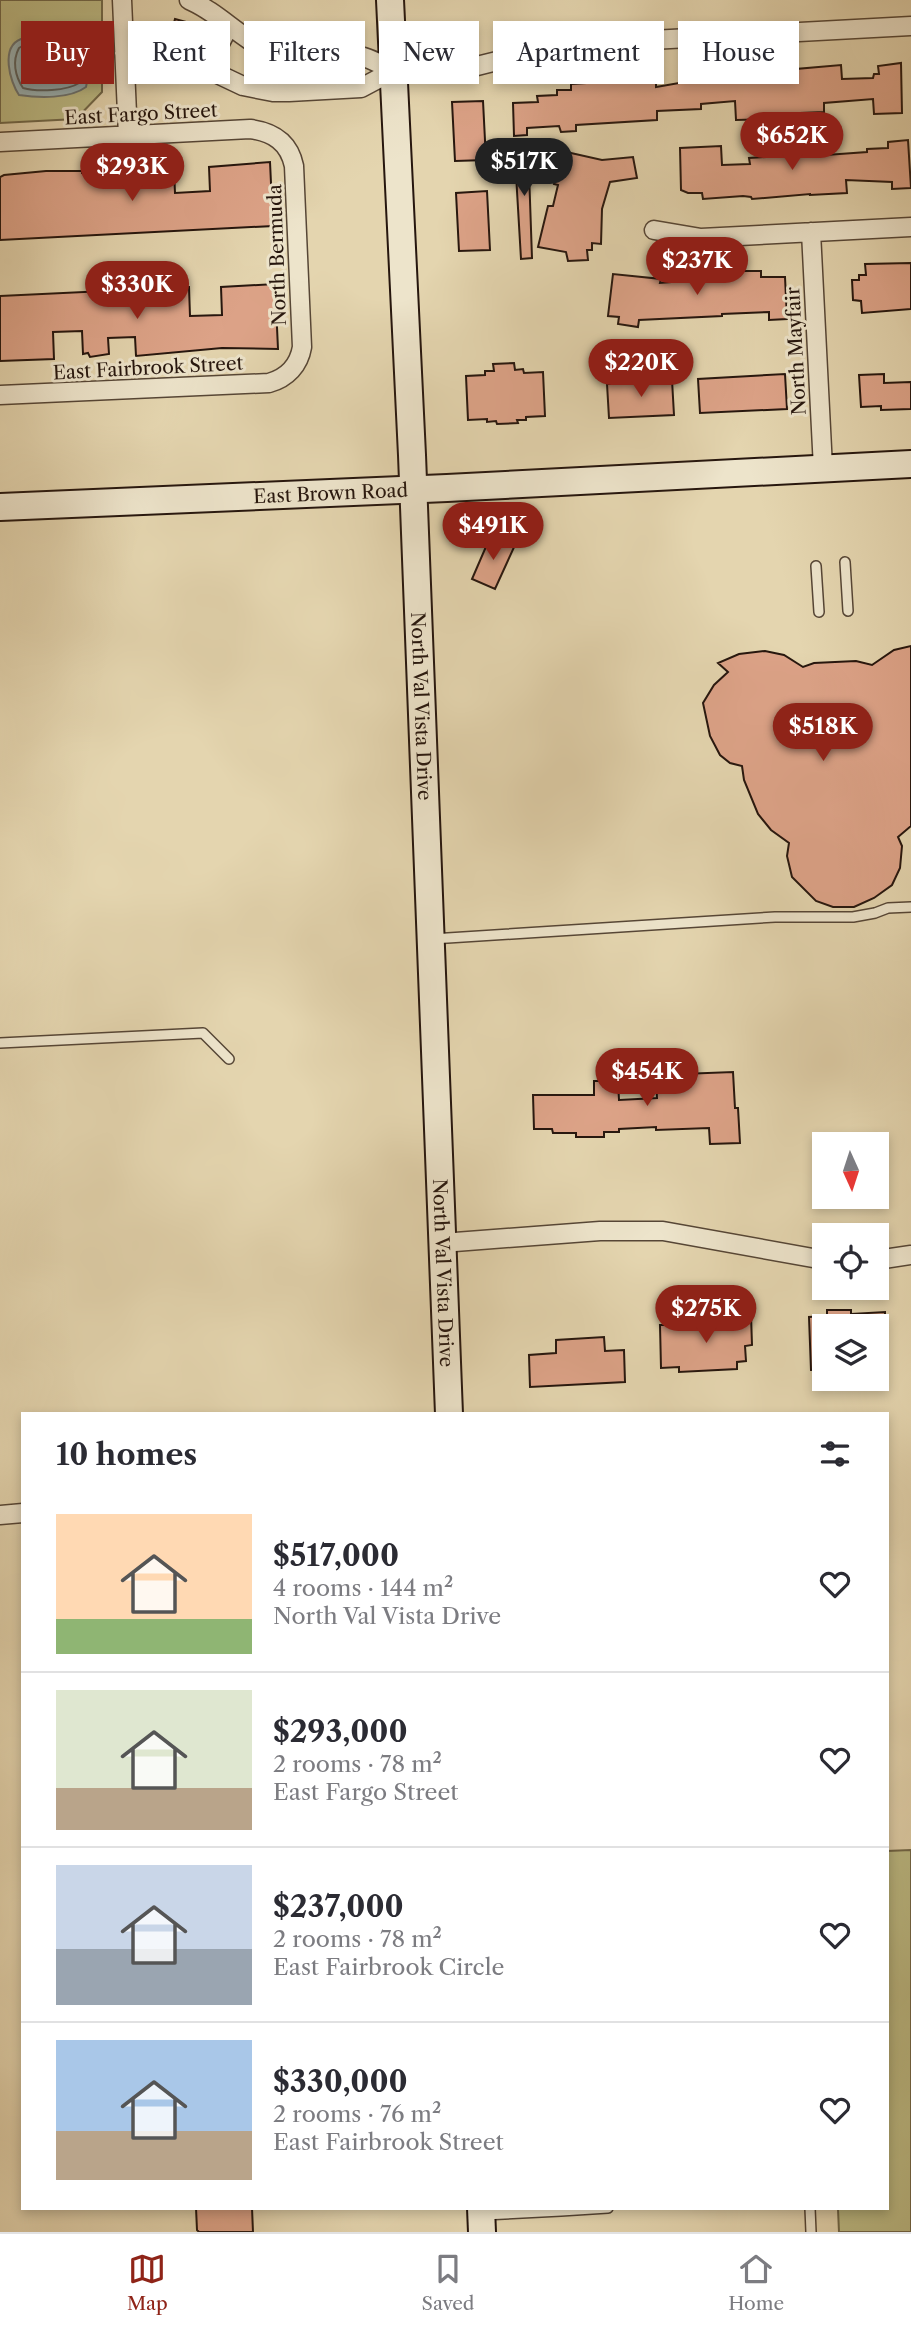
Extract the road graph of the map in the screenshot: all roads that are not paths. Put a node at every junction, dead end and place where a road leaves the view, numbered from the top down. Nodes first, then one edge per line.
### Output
1 (122, 0) edge
2 (189, 0) edge
3 (390, 0) edge
4 (223, 21) edge
5 (391, 21) edge
6 (911, 26) edge
7 (230, 27) edge
8 (124, 53) junction
9 (128, 53) edge
10 (379, 65) edge
11 (479, 66) edge
12 (379, 78) edge
13 (230, 80) edge
14 (394, 84) edge
15 (128, 136) junction
16 (282, 141) joint
17 (0, 142) edge
18 (911, 227) edge
19 (654, 230) dead end
20 (811, 232) junction
21 (293, 369) joint
22 (0, 395) edge
23 (911, 464) edge
24 (823, 468) junction
25 (413, 489) junction
26 (0, 507) edge
27 (845, 562) dead end
28 (816, 566) dead end
29 (848, 611) dead end
30 (819, 612) dead end
31 (911, 907) edge
32 (431, 939) junction
33 (0, 1043) edge
34 (229, 1059) dead end
35 (442, 1242) junction
36 (911, 1255) edge
37 (812, 1257) edge
38 (889, 1258) edge
39 (449, 1412) edge
40 (21, 1514) edge
41 (0, 1515) edge
42 (561, 2210) edge
43 (810, 2210) edge
44 (482, 2219) edge
45 (811, 2232) edge

1 - 8 street
2 - 4 street
3 - 5 main road, North Val Vista Drive
6 - 11 street
7 - 10 street
8 - 9 street
8 - 15 street
12 - 13 street
14 - 25 main road, North Val Vista Drive
15 - 16 street, East Fargo Street
15 - 17 street, East Fargo Street
16 - 21 street, North Bermuda
18 - 20 street
19 - 20 street
20 - 24 street, North Mayfair
21 - 22 street, East Fairbrook Street
23 - 24 main road, East Brown Road
24 - 25 main road, East Brown Road
25 - 26 main road, East Brown Road
25 - 32 main road, North Val Vista Drive
27 - 29 lane
28 - 30 lane
31 - 32 lane
32 - 35 main road, North Val Vista Drive
33 - 34 lane
35 - 37 street
35 - 39 main road, North Val Vista Drive
36 - 38 street
40 - 41 street
42 - 44 lane
43 - 45 lane

